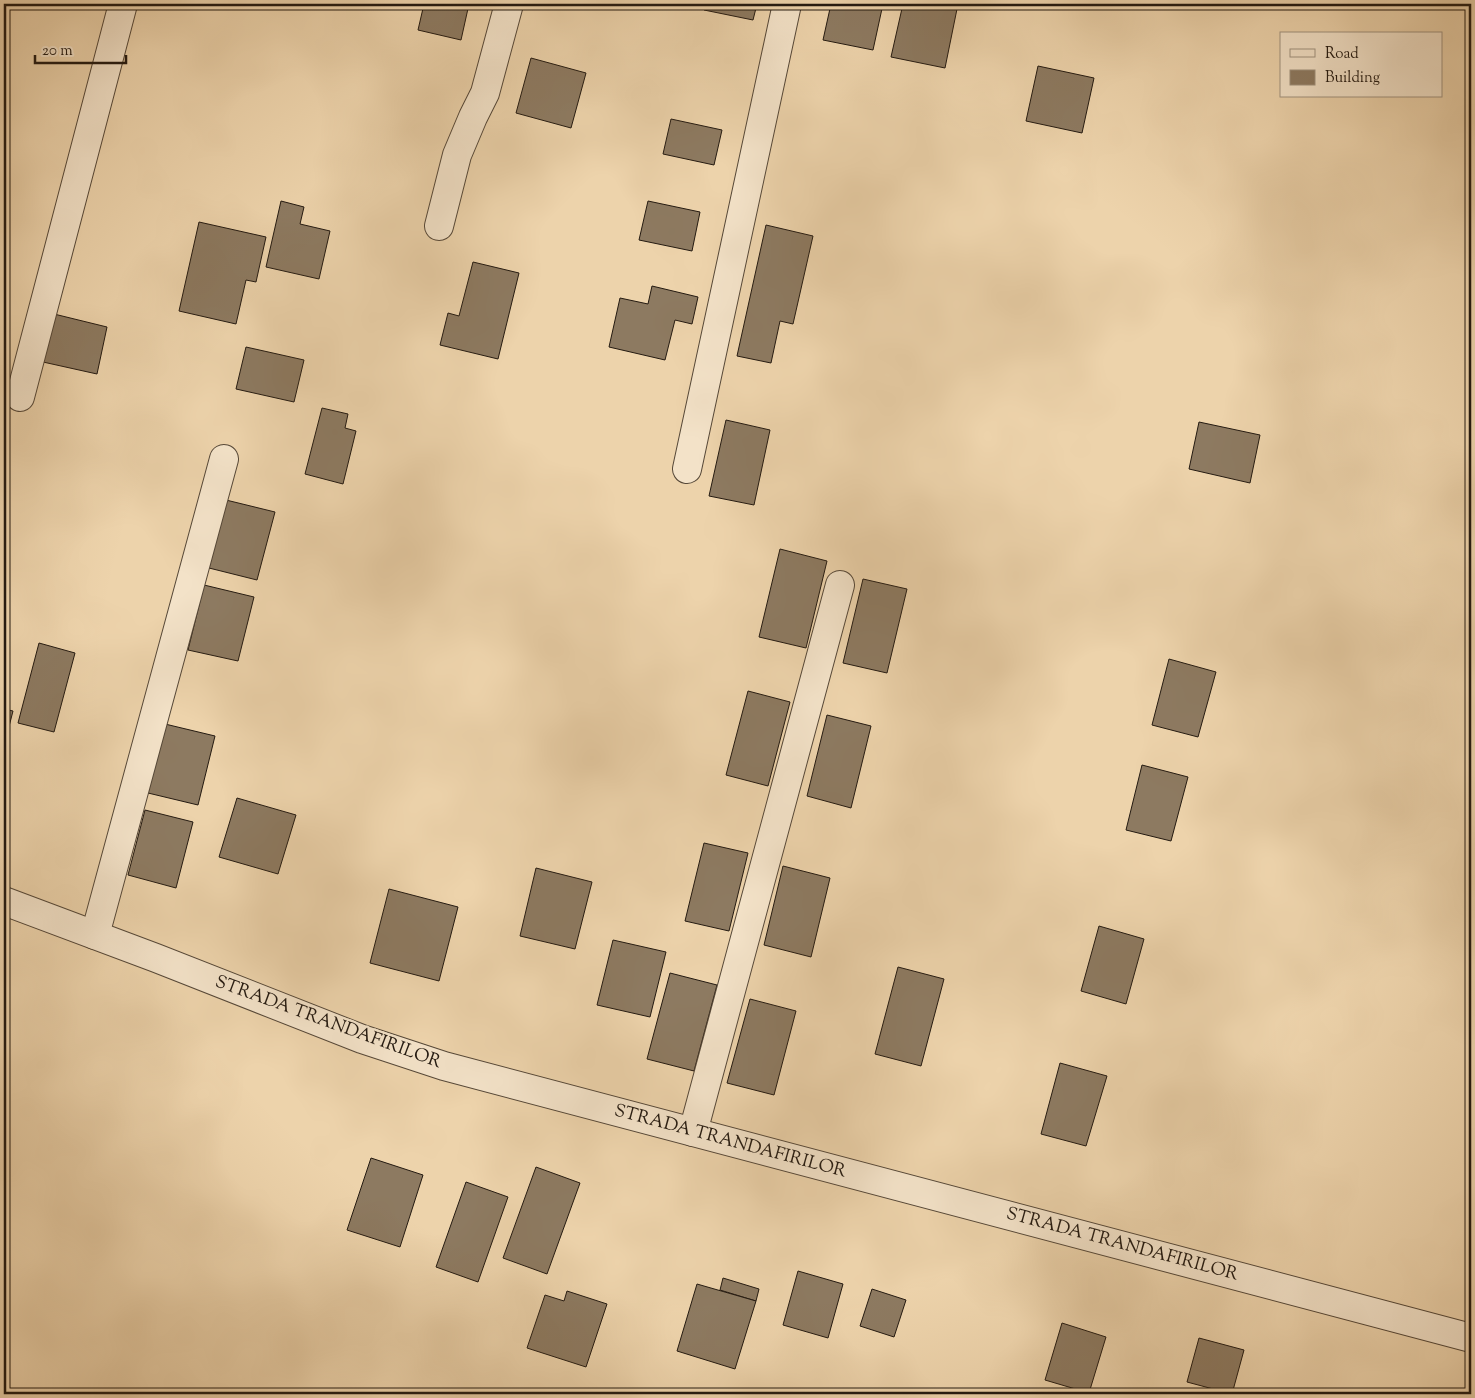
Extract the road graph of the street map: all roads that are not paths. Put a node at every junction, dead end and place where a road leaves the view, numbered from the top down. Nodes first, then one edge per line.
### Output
1 (123, 4) edge
2 (508, 4) edge
3 (787, 4) edge
4 (438, 226) dead end
5 (20, 397) dead end
6 (224, 459) dead end
7 (687, 469) dead end
8 (840, 585) dead end
9 (4, 901) edge
10 (95, 935) junction
11 (693, 1132) junction
12 (1471, 1338) edge

1 - 5 street
2 - 4 street
3 - 7 street
6 - 10 street
8 - 11 street
9 - 10 street, STRADA TRANDAFIRILOR
10 - 11 street, STRADA TRANDAFIRILOR
11 - 12 street, STRADA TRANDAFIRILOR

